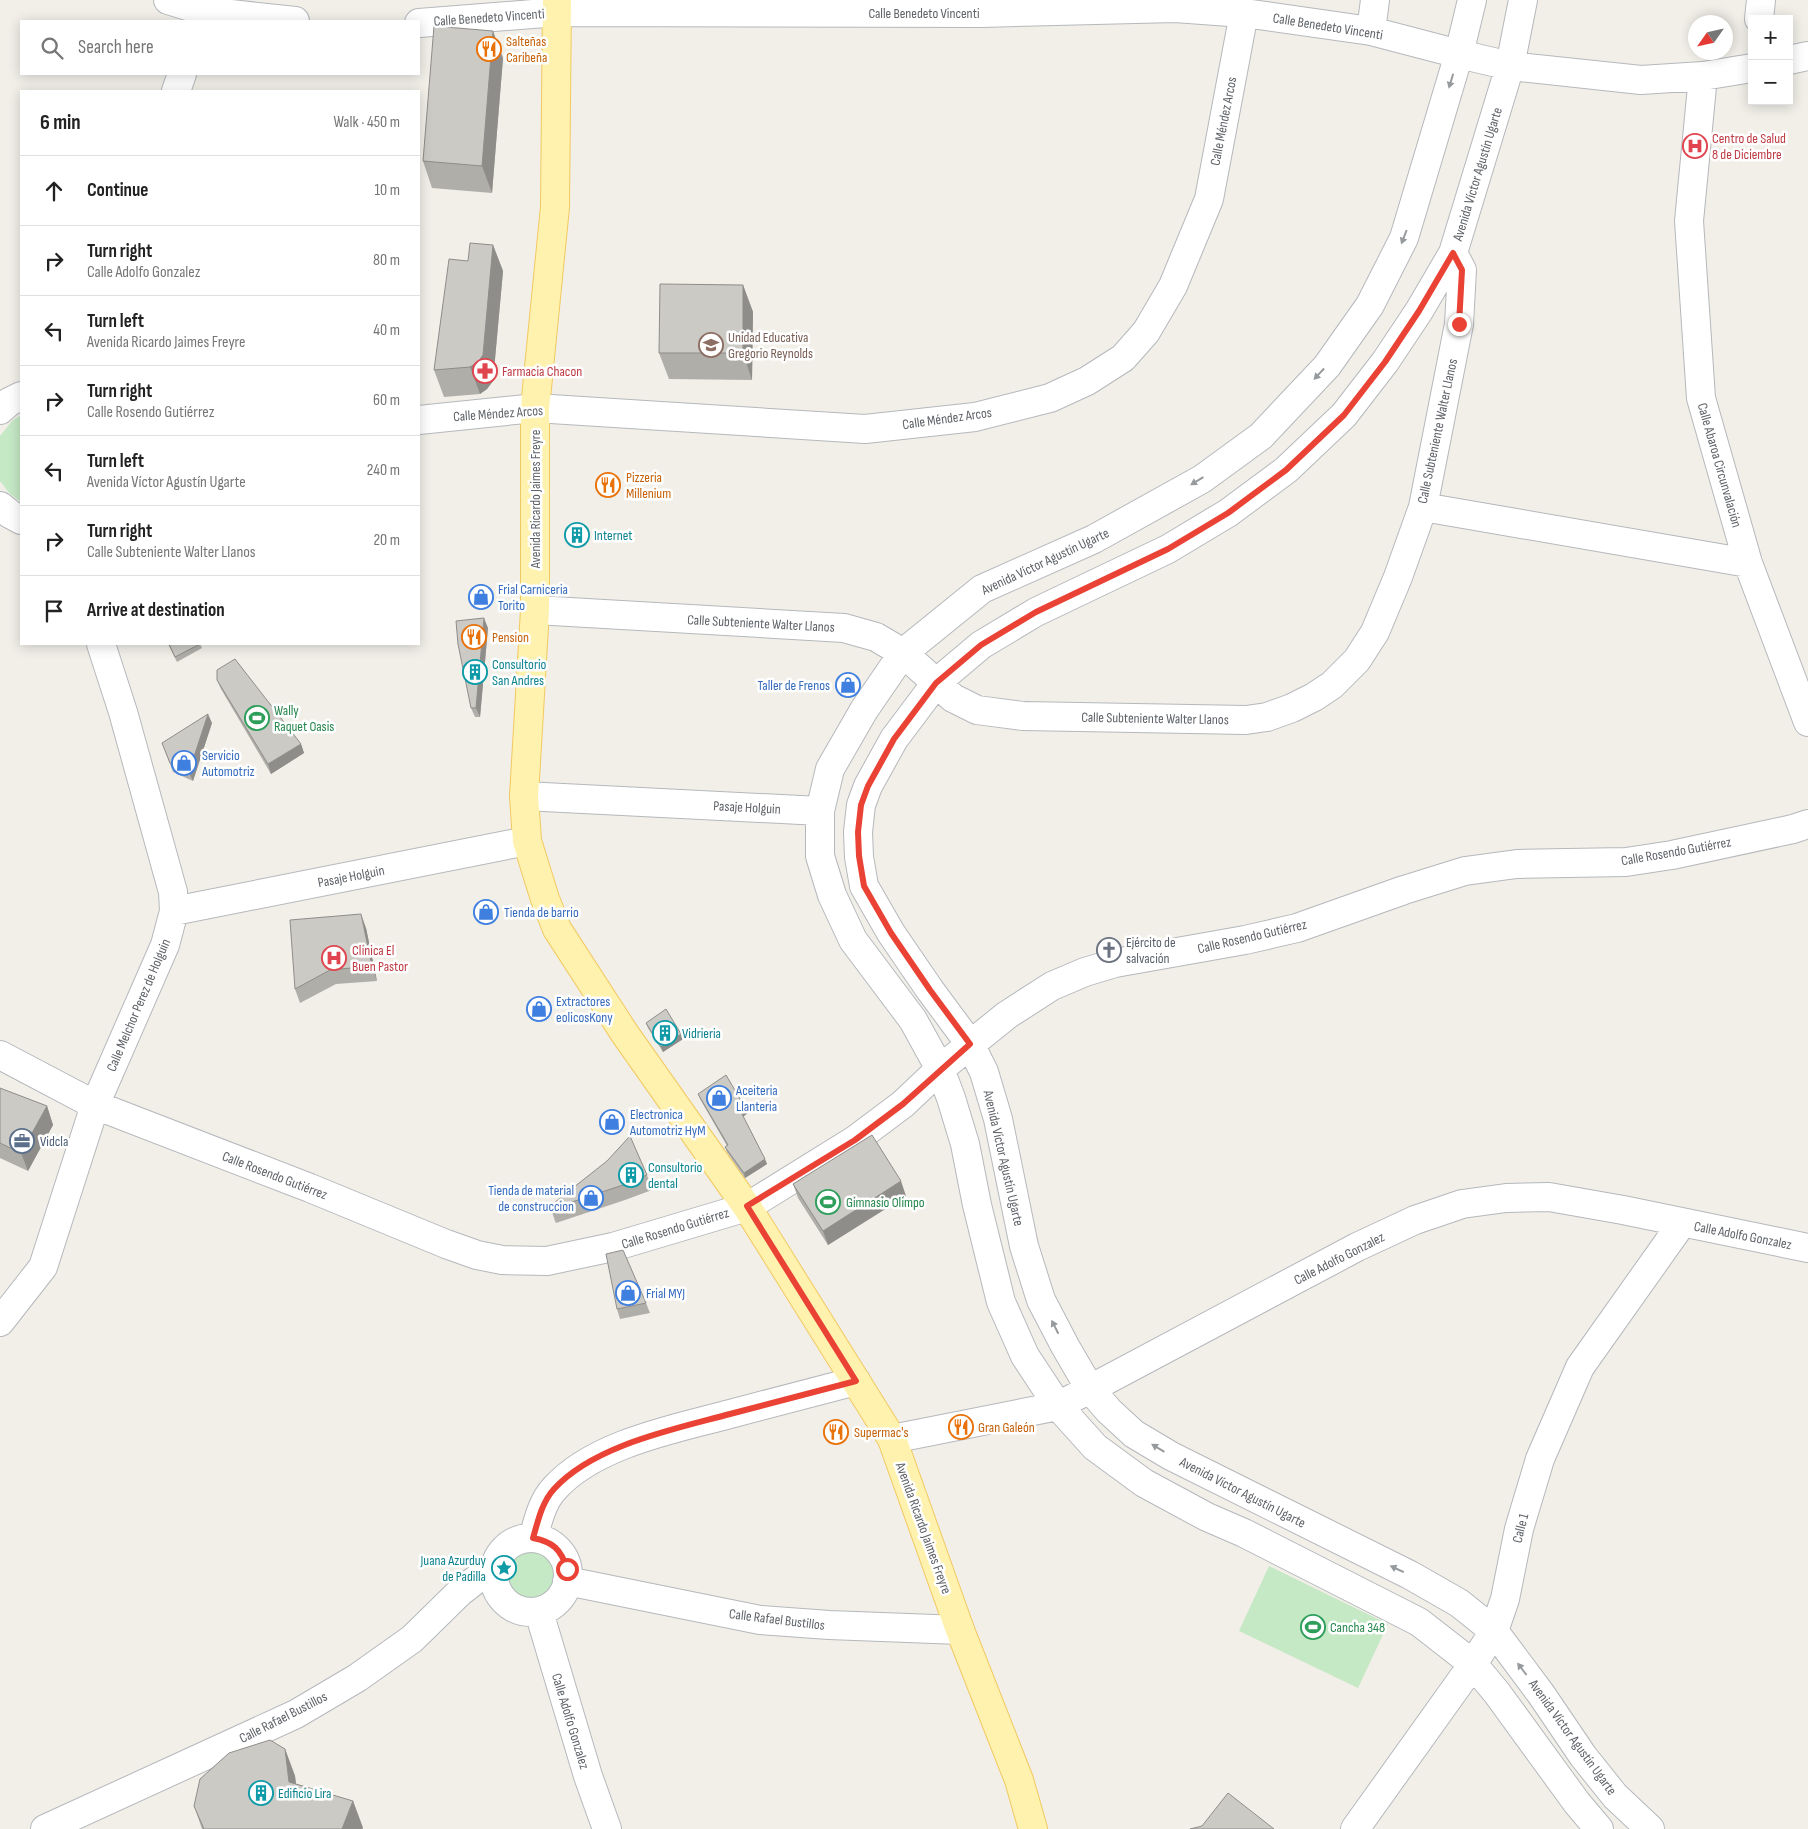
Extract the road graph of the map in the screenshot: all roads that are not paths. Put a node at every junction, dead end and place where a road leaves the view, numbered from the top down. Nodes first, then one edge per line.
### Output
1 (168, 0) edge
2 (1375, 0) edge
3 (1472, 0) edge
4 (1523, 0) edge
5 (1761, 0) edge
6 (557, 6) edge
7 (982, 6) edge
8 (1244, 13) junction
9 (1759, 15) edge
10 (202, 16) edge
11 (284, 20) edge
12 (420, 23) edge
13 (1371, 31) junction
14 (1458, 54) junction
15 (1808, 56) edge
16 (1793, 59) edge
17 (1510, 66) junction
18 (1748, 69) edge
19 (182, 75) edge
20 (1703, 76) junction
21 (176, 90) edge
22 (1453, 253) junction
23 (20, 396) edge
24 (535, 408) junction
25 (0, 410) edge
26 (420, 420) edge
27 (0, 506) edge
28 (1422, 507) junction
29 (20, 519) edge
30 (1748, 563) junction
31 (534, 610) junction
32 (101, 645) edge
33 (904, 653) junction
34 (936, 683) junction
35 (1808, 722) edge
36 (524, 796) junction
37 (820, 811) junction
38 (1808, 824) edge
39 (527, 841) junction
40 (174, 911) junction
41 (970, 1044) junction
42 (0, 1055) edge
43 (940, 1070) junction
44 (95, 1105) junction
45 (747, 1206) junction
46 (1682, 1223) junction
47 (1808, 1248) edge
48 (0, 1322) edge
49 (856, 1381) junction
50 (1090, 1389) junction
51 (1058, 1406) junction
52 (892, 1439) junction
53 (533, 1538) junction
54 (495, 1565) junction
55 (568, 1581) junction
56 (539, 1612) junction
57 (960, 1630) junction
58 (1494, 1631) junction
59 (1473, 1664) junction
60 (45, 1829) edge
61 (607, 1829) edge
62 (1032, 1829) edge
63 (1355, 1829) edge
64 (1599, 1829) edge
65 (1650, 1829) edge

1 - 10 street
2 - 13 street
3 - 14 street, Avenida Víctor Agustín Ugarte
4 - 17 street, Avenida Víctor Agustín Ugarte
5 - 9 street
6 - 7 street, Calle Benedeto Vincenti
6 - 12 street, Calle Benedeto Vincenti
6 - 24 main road, Avenida Ricardo Jaimes Freyre
7 - 8 street, Calle Benedeto Vincenti
8 - 13 street, Calle Benedeto Vincenti
8 - 24 street, Calle Méndez Arcos
10 - 11 street
13 - 14 street, Calle Benedeto Vincenti
14 - 17 street, Calle Benedeto Vincenti
14 -> 33 street, Avenida Víctor Agustín Ugarte
15 - 16 street
17 - 20 street, Calle Benedeto Vincenti
17 - 22 street, Avenida Víctor Agustín Ugarte
18 - 20 street, Calle Benedeto Vincenti
19 - 21 street
20 - 30 street, Calle Abaroa Circunvalación
22 - 28 street, Calle Subteniente Walter Llanos
22 - 34 street, Avenida Víctor Agustín Ugarte
23 - 25 street
24 - 26 street, Calle Méndez Arcos
24 - 31 main road, Avenida Ricardo Jaimes Freyre
27 - 29 street
28 - 30 street
28 - 34 street, Calle Subteniente Walter Llanos
30 - 35 street, Calle Abaroa Circunvalación
31 - 33 street, Calle Subteniente Walter Llanos
31 - 36 main road, Avenida Ricardo Jaimes Freyre
32 - 40 street, Calle Melchor Perez de Holguin
33 - 34 street, Calle Subteniente Walter Llanos
33 - 37 street, Avenida Víctor Agustín Ugarte
34 - 41 street, Avenida Víctor Agustín Ugarte
36 - 37 street, Pasaje Holguin
36 - 39 main road, Avenida Ricardo Jaimes Freyre
37 - 43 street, Avenida Víctor Agustín Ugarte
38 - 41 street, Calle Rosendo Gutiérrez
39 - 40 street, Pasaje Holguin
39 - 45 main road, Avenida Ricardo Jaimes Freyre
40 - 44 street, Calle Melchor Perez de Holguin
41 - 43 street, Calle Rosendo Gutiérrez
50 -> 41 street, Avenida Víctor Agustín Ugarte
42 - 44 street, Calle Rosendo Gutiérrez
43 - 45 street, Calle Rosendo Gutiérrez
43 - 51 street, Avenida Víctor Agustín Ugarte
44 - 45 street, Calle Rosendo Gutiérrez
44 - 48 street, Calle Melchor Perez de Holguin
45 - 49 main road, Avenida Ricardo Jaimes Freyre
46 - 47 street, Calle Adolfo Gonzalez
46 - 50 street, Calle Adolfo Gonzalez
46 - 58 street, Calle 1
49 - 52 main road, Avenida Ricardo Jaimes Freyre
49 - 53 street
50 - 51 street, Calle Adolfo Gonzalez
58 -> 50 street, Avenida Víctor Agustín Ugarte
51 - 52 street, Calle Adolfo Gonzalez
51 - 59 street, Avenida Víctor Agustín Ugarte
52 - 57 main road, Avenida Ricardo Jaimes Freyre
53 - 54 street
53 - 55 street
54 - 56 street
54 - 60 street, Calle Rafael Bustillos
55 - 56 street
55 - 57 street, Calle Rafael Bustillos
56 - 61 street, Calle Adolfo Gonzalez
57 - 62 main road, Avenida Ricardo Jaimes Freyre
58 - 59 street, Calle 1
65 -> 58 street, Avenida Víctor Agustín Ugarte
59 - 63 street, Calle 1
59 - 64 street, Avenida Víctor Agustín Ugarte

